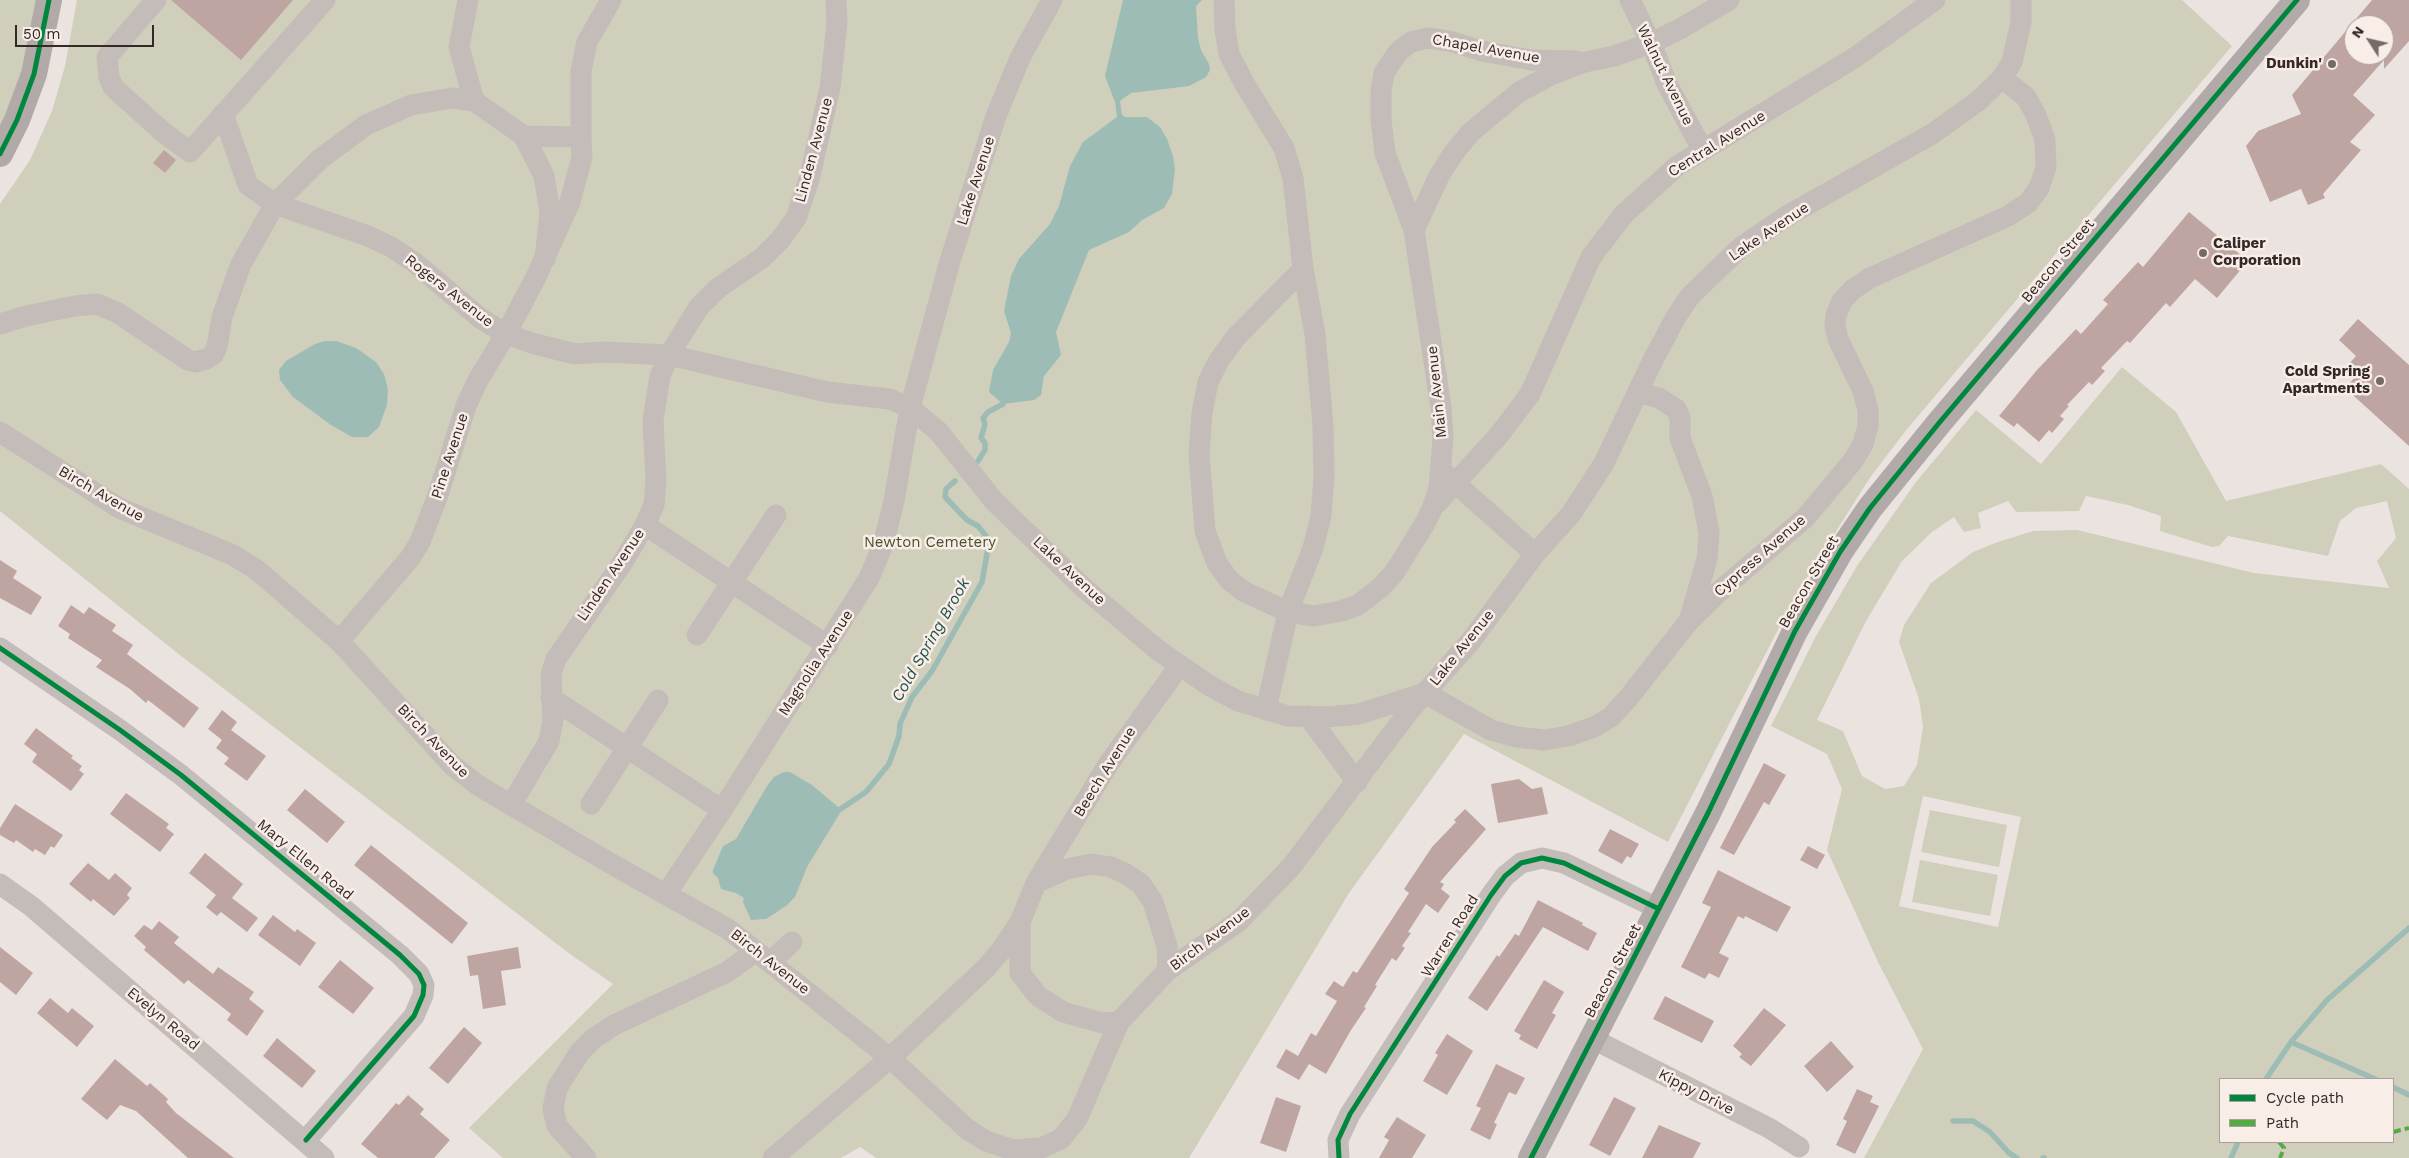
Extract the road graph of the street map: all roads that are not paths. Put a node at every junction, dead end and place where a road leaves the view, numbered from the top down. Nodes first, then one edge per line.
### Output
1 (48, 0) edge
2 (156, 0) edge
3 (325, 0) edge
4 (468, 0) edge
5 (611, 0) edge
6 (836, 0) edge
7 (1052, 0) edge
8 (1224, 0) edge
9 (1630, 0) edge
10 (1729, 0) edge
11 (1935, 0) edge
12 (2297, 0) edge
13 (2028, 2) edge
14 (1651, 43) junction
15 (1585, 62) junction
16 (2002, 78) junction
17 (474, 101) junction
18 (223, 114) junction
19 (524, 136) junction
20 (581, 137) junction
21 (1702, 150) junction
22 (0, 154) edge
23 (275, 204) junction
24 (1414, 230) junction
25 (545, 259) junction
26 (1303, 269) junction
27 (0, 324) edge
28 (506, 334) junction
29 (669, 355) junction
30 (1638, 392) junction
31 (910, 408) junction
32 (0, 432) edge
33 (1448, 477) junction
34 (776, 515) dead end
35 (645, 525) junction
36 (1535, 554) junction
37 (732, 582) junction
38 (1288, 612) junction
39 (1689, 621) junction
40 (697, 635) dead end
41 (339, 641) junction
42 (828, 646) junction
43 (0, 648) edge
44 (1180, 665) junction
45 (1425, 693) junction
46 (551, 698) junction
47 (658, 700) dead end
48 (1266, 710) junction
49 (1308, 716) junction
50 (628, 747) junction
51 (1357, 782) junction
52 (591, 804) dead end
53 (511, 805) junction
54 (722, 810) junction
55 (1036, 883) junction
56 (0, 884) edge
57 (666, 894) junction
58 (1659, 909) junction
59 (1020, 922) junction
60 (792, 942) dead end
61 (763, 957) junction
62 (986, 968) junction
63 (1168, 970) junction
64 (1020, 972) junction
65 (1119, 1022) junction
66 (1591, 1038) junction
67 (890, 1058) junction
68 (306, 1140) junction
69 (1799, 1147) dead end
70 (324, 1158) edge
71 (586, 1158) edge
72 (772, 1158) edge
73 (1338, 1158) edge
74 (1531, 1158) edge

1 - 22 main road
2 - 18 street
3 - 18 street
4 - 17 street
5 - 20 street, Pine Avenue
6 - 29 street, Linden Avenue
7 - 31 street, Lake Avenue
8 - 26 street
9 - 14 street, Walnut Avenue
10 - 14 street
11 - 21 street, Central Avenue
12 - 58 main road, Beacon Street
13 - 16 street, Lake Avenue
14 - 15 street
14 - 21 street, Walnut Avenue
15 - 24 street
15 - 24 street, Chapel Avenue
16 - 30 street, Lake Avenue
16 - 39 street, Cypress Avenue
17 - 19 street
17 - 23 street
18 - 23 street, Rogers Avenue
19 - 20 street
19 - 25 street
20 - 25 street, Pine Avenue
21 - 33 street, Central Avenue
23 - 27 street
23 - 28 street, Rogers Avenue
24 - 33 street, Main Avenue
25 - 28 street, Pine Avenue
26 - 38 street
26 - 38 street, Main Avenue
28 - 29 street, Rogers Avenue
28 - 41 street, Pine Avenue
29 - 31 street, Rogers Avenue
29 - 35 street, Linden Avenue
30 - 36 street, Lake Avenue
30 - 39 street
31 - 42 street, Magnolia Avenue
31 - 44 street, Lake Avenue
32 - 41 street, Birch Avenue
33 - 36 street
33 - 38 street, Main Avenue
34 - 37 street
35 - 37 street
35 - 46 street, Linden Avenue
36 - 45 street, Lake Avenue
37 - 40 street
37 - 42 street
38 - 48 street
39 - 45 street, Cypress Avenue
41 - 53 street, Birch Avenue
42 - 54 street, Magnolia Avenue
43 - 68 street, Mary Ellen Road
44 - 48 street, Lake Avenue
44 - 55 street, Beech Avenue
45 - 49 street, Lake Avenue
45 - 51 street, Birch Avenue
46 - 50 street
46 - 53 street, Linden Avenue
47 - 50 street
48 - 49 street, Lake Avenue
49 - 51 street
50 - 52 street
50 - 54 street
51 - 63 street, Birch Avenue
53 - 57 street, Birch Avenue
54 - 57 street, Magnolia Avenue
55 - 59 street
55 - 63 street
56 - 68 street, Evelyn Road
57 - 61 street, Birch Avenue
58 - 66 main road, Beacon Street
58 - 73 street, Warren Road
59 - 62 street
59 - 64 street
60 - 61 street
61 - 67 street, Birch Avenue
61 - 71 street
62 - 64 street
62 - 67 street
63 - 65 street, Birch Avenue
64 - 65 street
65 - 67 street, Birch Avenue
66 - 69 street, Kippy Drive
66 - 74 main road, Beacon Street
67 - 72 street
68 - 70 street, Evelyn Road

